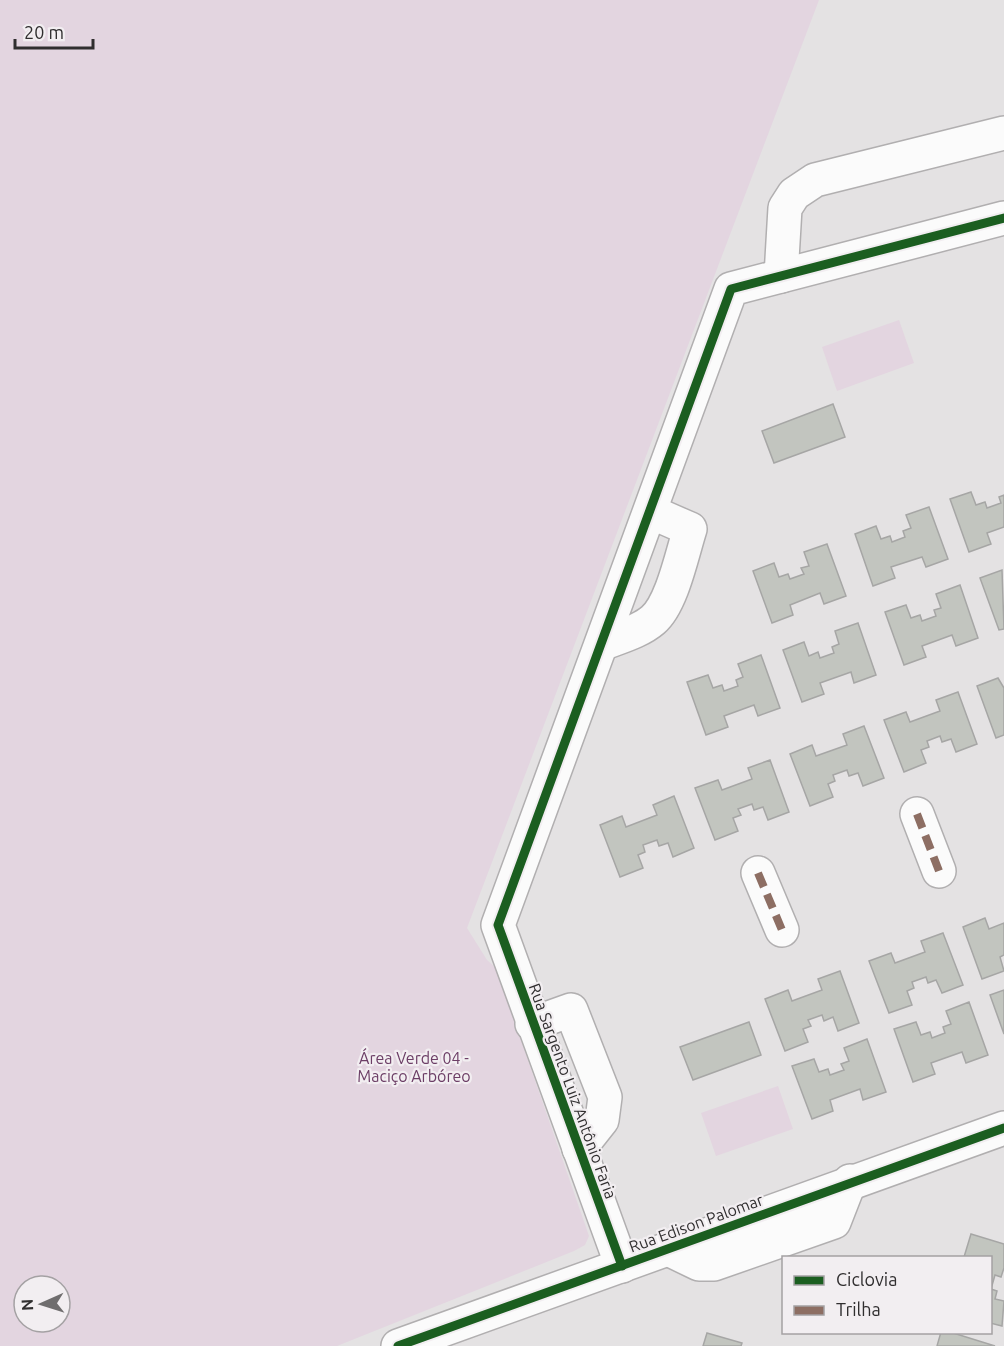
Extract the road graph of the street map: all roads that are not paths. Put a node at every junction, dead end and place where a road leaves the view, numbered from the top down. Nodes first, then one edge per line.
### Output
1 (1004, 133) edge
2 (1004, 218) edge
3 (781, 276) junction
4 (651, 512) junction
5 (602, 644) junction
6 (917, 814) dead end
7 (939, 871) dead end
8 (758, 873) dead end
9 (782, 930) dead end
10 (1004, 1128) edge
11 (622, 1266) junction
12 (398, 1346) edge

1 - 3 street
2 - 3 street
3 - 4 street
4 - 5 street
4 - 5 street
5 - 11 street, Rua Sargento Luiz Antônio Faria
6 - 7 street
8 - 9 street
10 - 11 street, Rua Edison Palomar
11 - 12 street, Rua Edison Palomar

